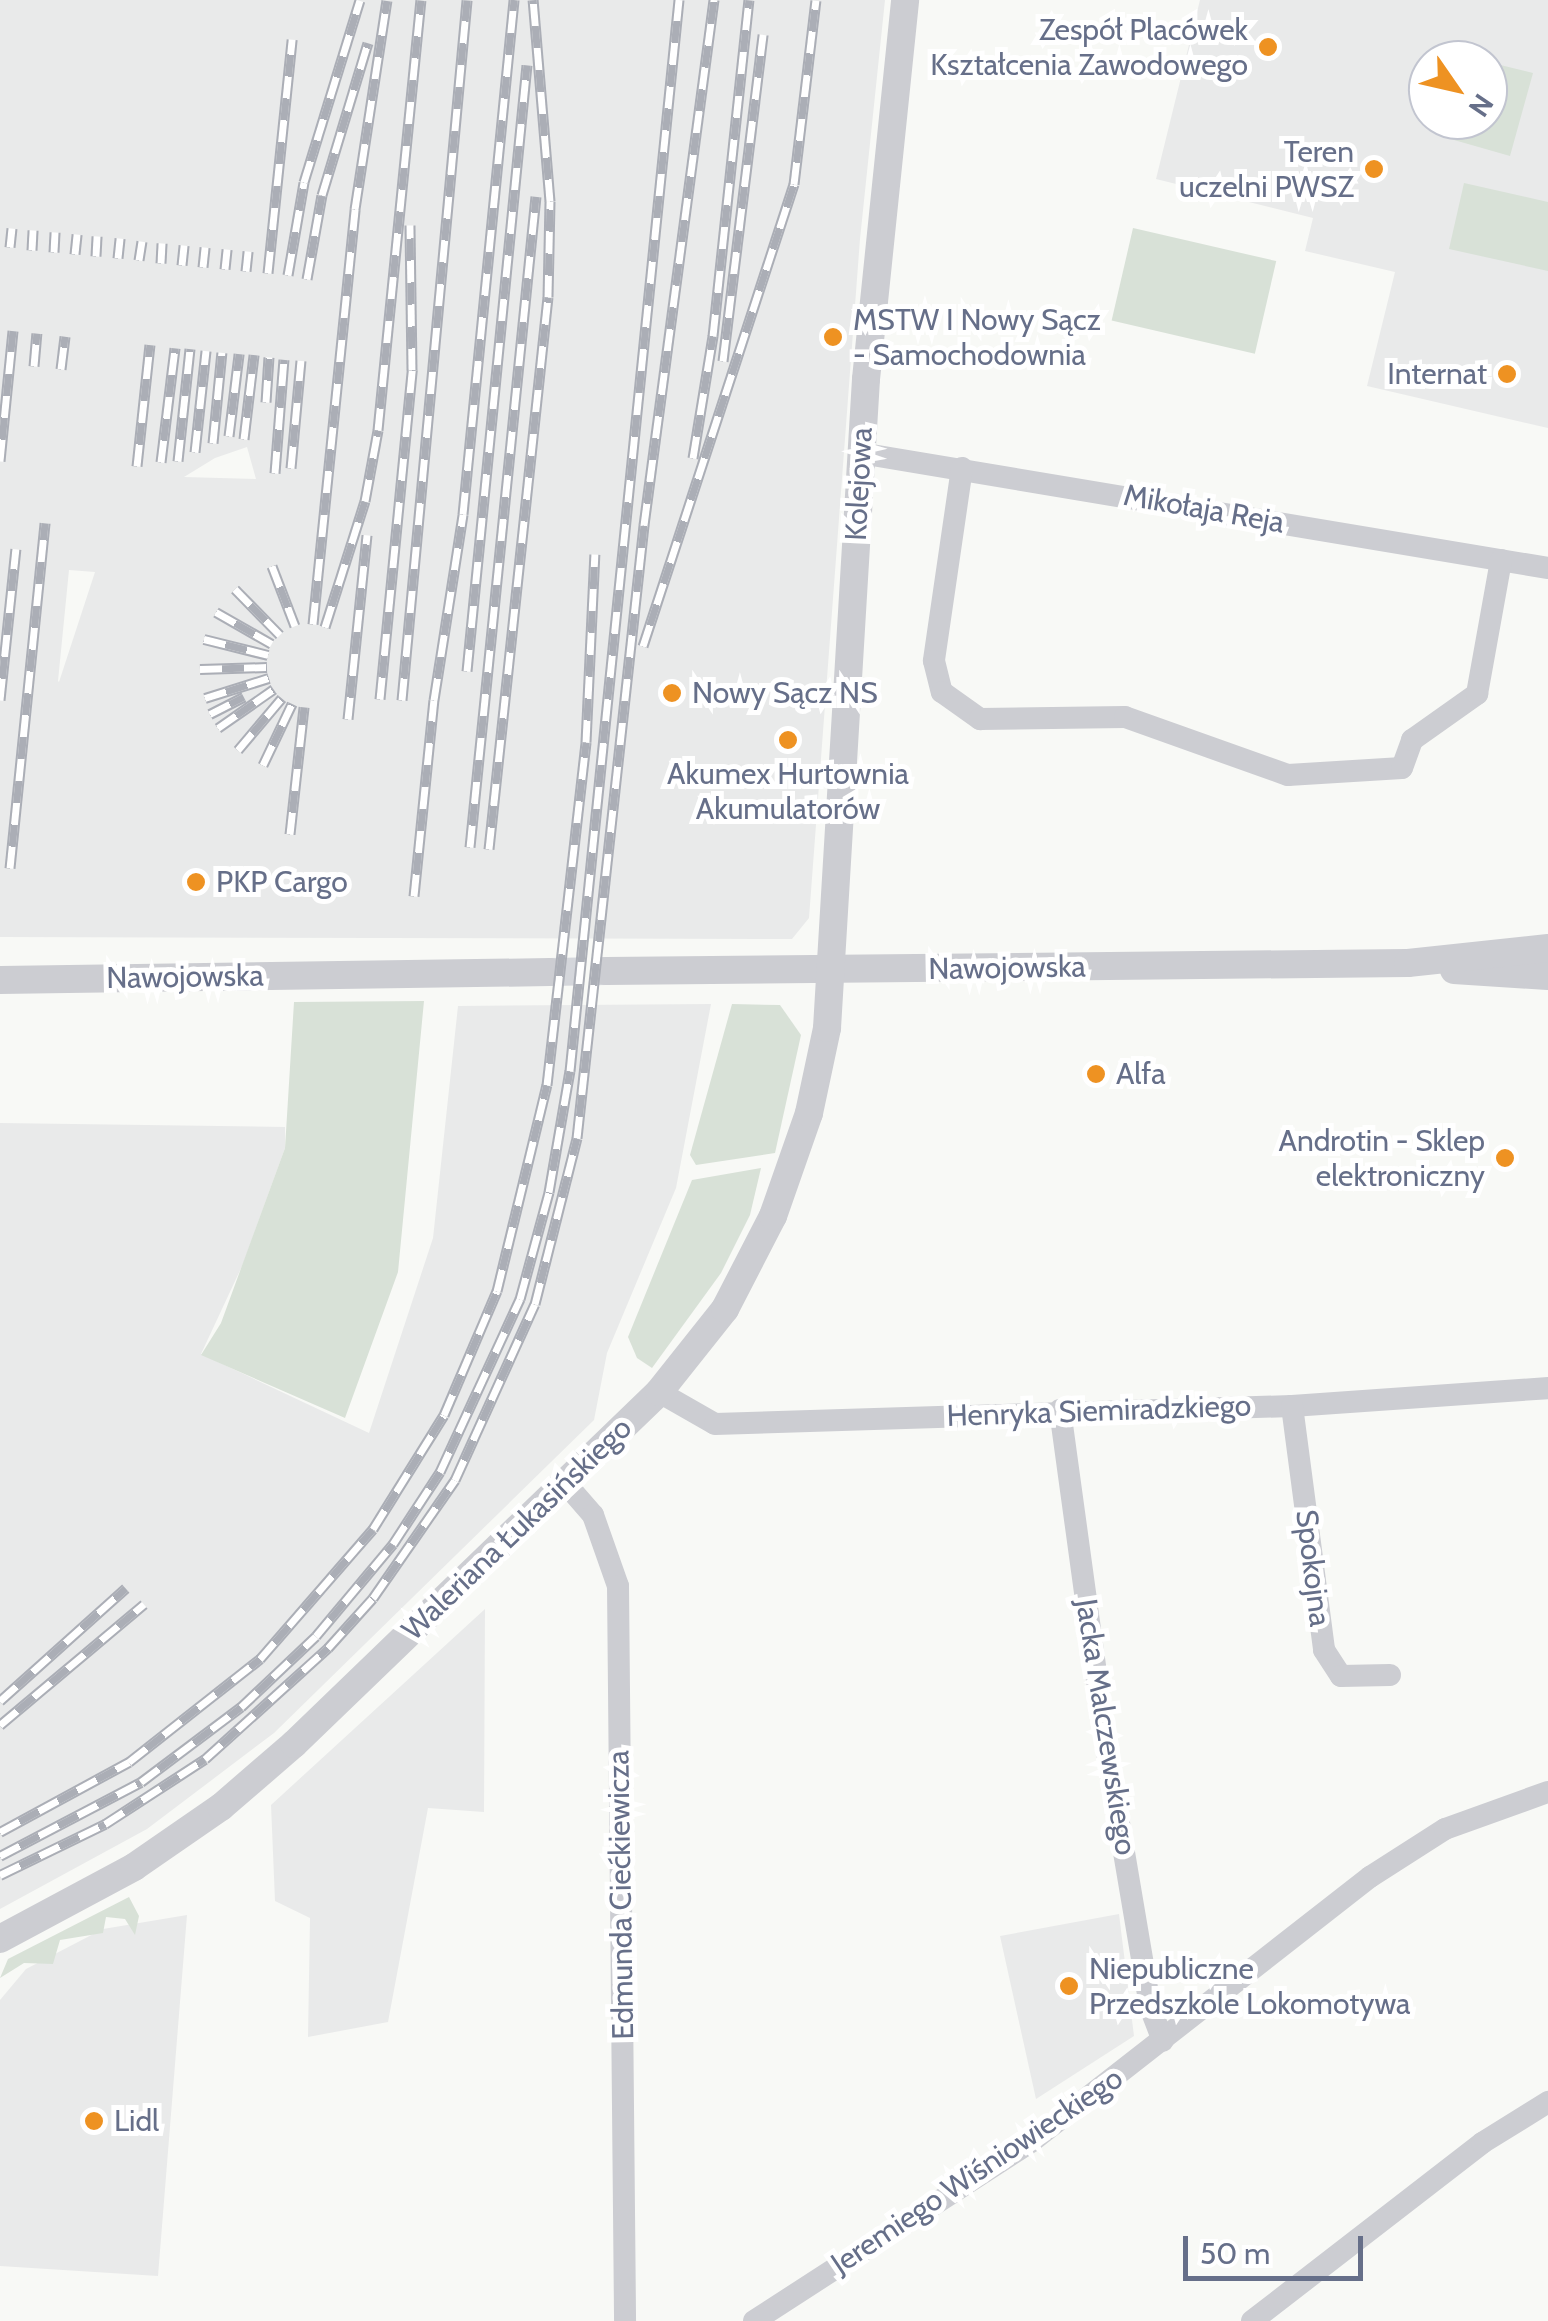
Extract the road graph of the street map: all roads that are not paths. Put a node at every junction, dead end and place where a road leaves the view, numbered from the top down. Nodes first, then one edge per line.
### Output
1 (905, 0) edge
2 (860, 453) junction
3 (962, 468) junction
4 (1501, 560) junction
5 (1548, 568) edge
6 (1548, 948) edge
7 (1408, 963) junction
8 (833, 968) junction
9 (550, 972) tunnel mouth
10 (606, 972) tunnel mouth
11 (1548, 976) edge
12 (0, 980) edge
13 (1548, 1388) edge
14 (659, 1392) junction
15 (1292, 1406) junction
16 (1060, 1410) junction
17 (566, 1484) junction
18 (1390, 1676) dead end
19 (1548, 1792) edge
20 (0, 1940) edge
21 (1163, 2041) junction
22 (1548, 2102) edge
23 (626, 2321) edge
24 (754, 2321) edge
25 (1252, 2321) edge

1 - 2 street, Kolejowa
2 - 3 street, Mikołaja Reja
2 - 8 street, Kolejowa
3 - 4 street, Mikołaja Reja
3 - 4 street
4 - 5 street, Mikołaja Reja
6 - 7 street, Nawojowska
7 - 8 street, Nawojowska
7 - 11 street, Nawojowska
8 - 10 street, Nawojowska
8 - 14 street, Waleriana Łukasińskiego
9 - 12 street, Nawojowska
13 - 15 street, Henryka Siemiradzkiego
14 - 16 street, Henryka Siemiradzkiego
14 - 17 street, Waleriana Łukasińskiego
15 - 16 street, Henryka Siemiradzkiego
15 - 18 street, Spokojna
16 - 21 street, Jacka Malczewskiego
17 - 20 street, Waleriana Łukasińskiego
17 - 23 street, Edmunda Ciećkiewicza
19 - 21 street, Jeremiego Wiśniowieckiego
21 - 24 street, Jeremiego Wiśniowieckiego
22 - 25 street

